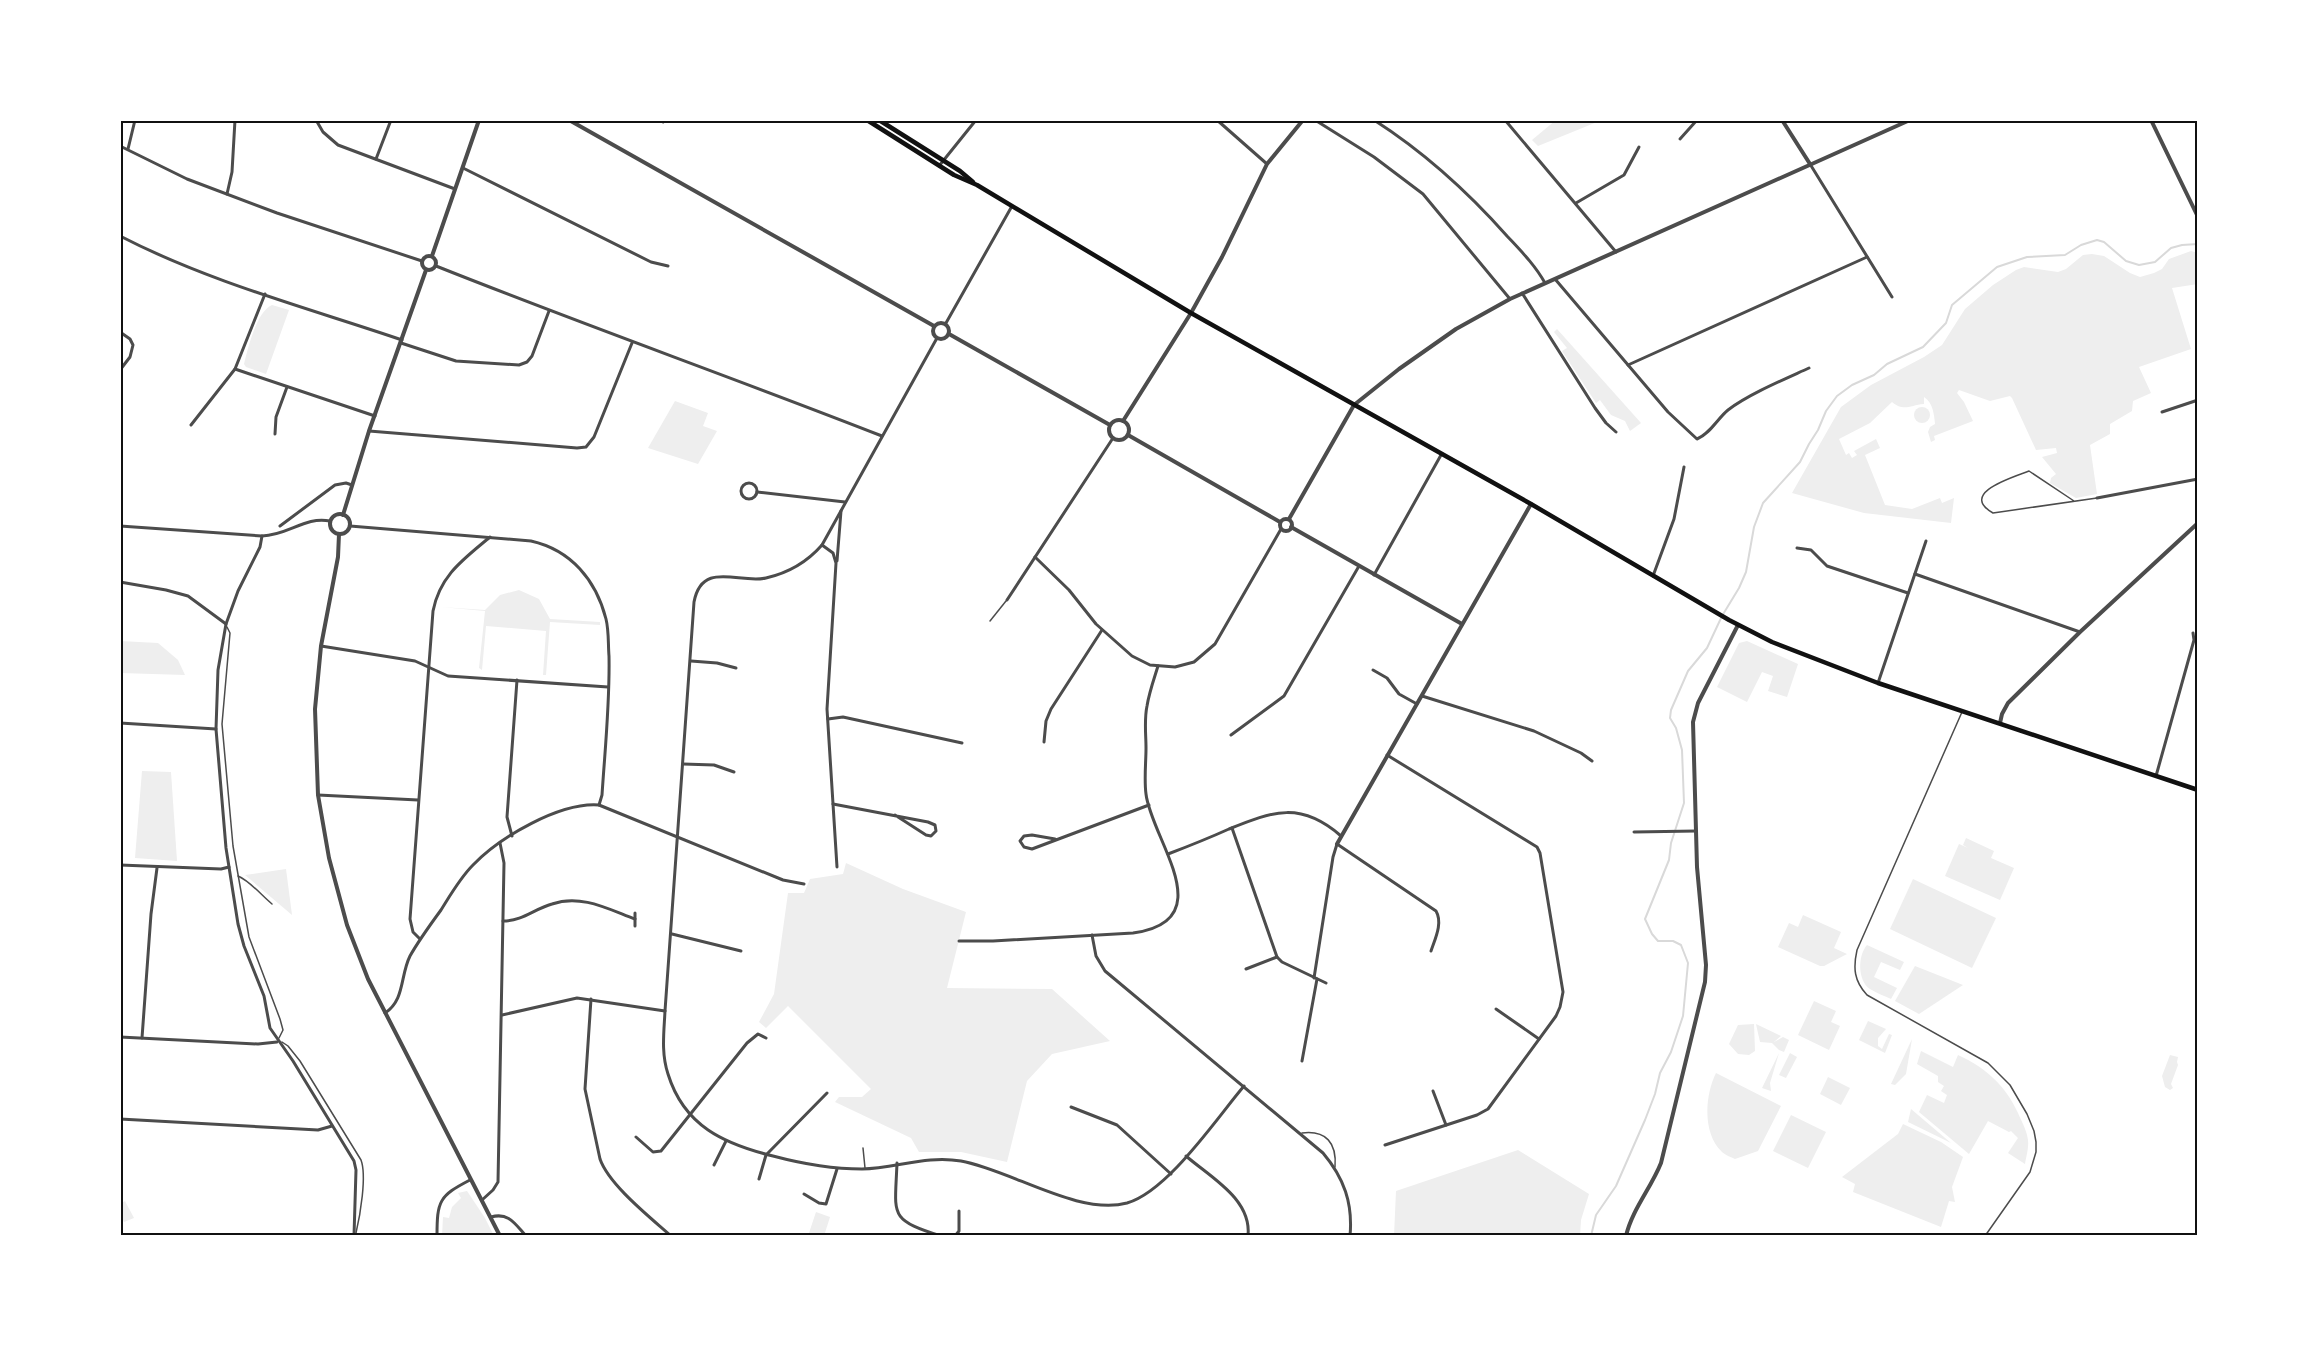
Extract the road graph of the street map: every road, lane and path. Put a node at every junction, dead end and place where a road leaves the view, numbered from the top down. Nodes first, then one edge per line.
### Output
1 (135, 120) edge
2 (236, 120) edge
3 (316, 120) edge
4 (391, 120) edge
5 (479, 120) edge
6 (569, 120) edge
7 (867, 120) edge
8 (879, 120) edge
9 (976, 120) edge
10 (1217, 120) edge
11 (1303, 120) edge
12 (1315, 120) edge
13 (1374, 120) edge
14 (1505, 120) edge
15 (1697, 120) edge
16 (1782, 120) edge
17 (1910, 120) edge
18 (2151, 120) edge
19 (1680, 139) dead end
20 (120, 146) edge
21 (1639, 147) dead end
22 (128, 149) junction
23 (376, 159) junction
24 (942, 160) junction
25 (1267, 164) junction
26 (1810, 164) junction
27 (939, 166) junction
28 (463, 168) junction
29 (977, 185) junction
30 (455, 189) junction
31 (227, 194) junction
32 (1576, 203) junction
33 (1012, 206) junction
34 (2198, 217) edge
35 (120, 236) edge
36 (1616, 252) junction
37 (432, 256) junction
38 (1867, 257) junction
39 (422, 261) junction
40 (436, 266) junction
41 (668, 266) dead end
42 (426, 270) junction
43 (1555, 279) junction
44 (1545, 284) junction
45 (265, 294) junction
46 (1522, 294) junction
47 (1892, 297) dead end
48 (1510, 299) junction
49 (549, 311) junction
50 (1191, 313) junction
51 (946, 323) junction
52 (934, 326) junction
53 (120, 332) edge
54 (949, 334) junction
55 (937, 338) junction
56 (401, 341) junction
57 (632, 342) junction
58 (1628, 365) junction
59 (1809, 368) dead end
60 (235, 369) junction
61 (120, 370) edge
62 (287, 387) junction
63 (2198, 400) edge
64 (1354, 405) junction
65 (2162, 412) dead end
66 (375, 416) junction
67 (1123, 421) junction
68 (191, 425) dead end
69 (1110, 425) junction
70 (369, 431) junction
71 (1616, 432) dead end
72 (275, 434) dead end
73 (1128, 435) junction
74 (882, 436) junction
75 (1113, 438) junction
76 (1441, 455) junction
77 (1684, 467) dead end
78 (2198, 479) edge
79 (352, 485) junction
80 (757, 492) junction
81 (2097, 498) joint
82 (2074, 501) junction
83 (845, 502) junction
84 (1531, 504) junction
85 (841, 509) junction
86 (344, 514) junction
87 (1289, 519) junction
88 (330, 521) junction
89 (1280, 522) junction
90 (2198, 523) edge
91 (120, 526) edge
92 (280, 526) dead end
93 (350, 526) junction
94 (1291, 527) junction
95 (1281, 529) junction
96 (339, 534) junction
97 (262, 536) junction
98 (491, 536) junction
99 (1926, 541) dead end
100 (822, 545) junction
101 (1797, 548) dead end
102 (1035, 557) junction
103 (836, 563) junction
104 (1359, 566) junction
105 (1915, 574) junction
106 (1374, 575) junction
107 (1653, 576) junction
108 (120, 582) edge
109 (1908, 593) junction
110 (1007, 600) joint
111 (990, 621) dead end
112 (226, 624) junction
113 (1462, 624) junction
114 (1737, 625) junction
115 (1102, 630) junction
116 (2080, 632) junction
117 (2193, 633) dead end
118 (321, 646) junction
119 (690, 661) junction
120 (1158, 666) junction
121 (430, 668) junction
122 (736, 668) dead end
123 (1373, 670) dead end
124 (517, 680) junction
125 (1878, 683) junction
126 (609, 687) junction
127 (1422, 696) junction
128 (1417, 704) junction
129 (1962, 711) junction
130 (828, 719) junction
131 (120, 723) edge
132 (2000, 723) junction
133 (216, 729) junction
134 (1231, 735) dead end
135 (1044, 742) dead end
136 (962, 743) dead end
137 (1388, 755) junction
138 (1592, 762) dead end
139 (683, 764) junction
140 (734, 772) dead end
141 (2156, 776) junction
142 (2198, 790) edge
143 (318, 795) junction
144 (418, 800) junction
145 (833, 804) junction
146 (599, 805) junction
147 (1149, 806) junction
148 (895, 815) junction
149 (1232, 828) junction
150 (1696, 831) junction
151 (1634, 832) dead end
152 (512, 836) junction
153 (1342, 836) junction
154 (678, 837) junction
155 (1055, 839) junction
156 (500, 843) junction
157 (1337, 844) junction
158 (1168, 854) junction
159 (120, 865) edge
160 (229, 867) junction
161 (837, 867) dead end
162 (157, 868) junction
163 (237, 876) junction
164 (804, 884) dead end
165 (272, 904) dead end
166 (635, 913) dead end
167 (635, 919) junction
168 (503, 921) junction
169 (635, 926) dead end
170 (672, 934) junction
171 (1092, 935) junction
172 (420, 939) junction
173 (959, 941) dead end
174 (741, 951) dead end
175 (1431, 951) dead end
176 (1277, 957) junction
177 (1246, 969) dead end
178 (1315, 979) junction
179 (1326, 983) dead end
180 (591, 999) junction
181 (1496, 1009) dead end
182 (665, 1011) junction
183 (385, 1013) junction
184 (502, 1015) junction
185 (120, 1037) edge
186 (142, 1038) junction
187 (766, 1038) dead end
188 (1540, 1039) junction
189 (277, 1041) junction
190 (1302, 1061) dead end
191 (1244, 1086) junction
192 (1433, 1091) dead end
193 (827, 1093) dead end
194 (1071, 1107) dead end
195 (690, 1115) junction
196 (120, 1119) edge
197 (1446, 1125) junction
198 (332, 1126) junction
199 (1301, 1133) junction
200 (636, 1137) dead end
201 (726, 1141) junction
202 (1385, 1145) dead end
203 (863, 1149) dead end
204 (766, 1155) junction
205 (1186, 1156) junction
206 (897, 1163) junction
207 (714, 1165) dead end
208 (837, 1168) junction
209 (865, 1168) junction
210 (1335, 1168) junction
211 (1171, 1174) junction
212 (759, 1179) dead end
213 (470, 1180) junction
214 (804, 1194) dead end
215 (482, 1200) junction
216 (959, 1211) dead end
217 (491, 1217) junction
218 (354, 1236) edge
219 (437, 1236) edge
220 (500, 1236) edge
221 (526, 1236) edge
222 (671, 1236) edge
223 (941, 1236) edge
224 (955, 1236) edge
225 (1248, 1236) edge
226 (1350, 1236) edge
227 (1626, 1236) edge
228 (1985, 1236) edge

1 - 22 street
2 - 31 street
3 - 23 street
4 - 23 street
5 - 28 street
6 - 52 street
7 - 27 main road
8 - 24 main road
9 - 24 street
10 - 25 street
11 - 25 street
12 - 48 street
13 - 44 street
14 - 32 street
15 - 19 street
16 - 26 street
17 - 26 street
18 - 34 street
20 - 22 street
21 - 32 street
22 - 31 street
23 - 30 street
24 - 27 street
24 - 29 main road
25 - 50 street
26 - 36 street
26 - 38 street
27 - 29 main road
28 - 30 street
28 - 41 street
29 - 33 main road
30 - 37 street
31 - 39 street
32 - 36 street
33 - 50 main road
33 - 51 street
35 - 45 street
36 - 43 street
37 - 39 street
37 - 40 street
38 - 47 street
38 - 58 street
39 - 42 street
40 - 42 street
40 - 49 street
42 - 56 street
43 - 44 street
43 - 58 street
44 - 46 street
45 - 56 street
45 - 60 street
46 - 48 street
46 - 71 street
48 - 64 street
49 - 56 street
49 - 57 street
50 - 64 main road
50 - 67 street
51 - 52 street
51 - 54 street
52 - 55 street
53 - 61 street
54 - 55 street
54 - 69 street
55 - 74 street
56 - 66 street
57 - 70 street
57 - 74 street
58 - 59 street
60 - 62 street
60 - 68 street
62 - 66 street
62 - 72 street
63 - 65 street
64 - 76 main road
64 - 87 street
66 - 70 street
67 - 69 street
67 - 73 street
69 - 75 street
70 - 79 street
73 - 75 street
73 - 89 street
74 - 83 street
75 - 102 street
76 - 84 main road
76 - 106 street
77 - 107 street
78 - 81 street
79 - 86 street
79 - 92 street
80 - 80 street
80 - 83 street
81 - 82 lane
82 - 82 lane
83 - 85 street
84 - 107 main road
84 - 113 street
85 - 100 street
85 - 103 street
86 - 88 street
86 - 93 street
87 - 89 street
87 - 94 street
88 - 96 street
88 - 97 street
89 - 95 street
90 - 116 street
91 - 97 street
93 - 96 street
93 - 98 street
94 - 95 street
94 - 104 street
95 - 120 street
96 - 118 street
97 - 112 street
98 - 121 street
98 - 126 street
99 - 105 street
100 - 103 street
100 - 119 street
101 - 109 street
102 - 110 street
102 - 115 street
103 - 130 street
104 - 106 street
104 - 134 street
105 - 109 street
105 - 116 street
106 - 113 street
107 - 114 main road
108 - 112 street
109 - 125 street
110 - 111 lane
112 - 133 street
112 - 163 lane
113 - 127 street
114 - 125 main road
114 - 150 street
115 - 120 street
115 - 135 street
116 - 132 street
117 - 141 street
118 - 121 street
118 - 143 street
119 - 122 street
119 - 139 street
120 - 147 street
121 - 124 street
121 - 144 street
123 - 128 street
124 - 126 street
124 - 152 street
125 - 129 main road
126 - 146 street
127 - 128 street
127 - 138 street
128 - 137 street
129 - 132 main road
129 - 228 lane
130 - 136 street
130 - 145 street
131 - 133 street
132 - 141 main road
133 - 160 street
137 - 153 street
137 - 188 street
139 - 140 street
139 - 154 street
141 - 142 main road
143 - 144 street
143 - 183 street
144 - 172 street
145 - 148 street
145 - 161 street
146 - 152 street
146 - 154 street
147 - 155 street
147 - 158 street
148 - 148 street
149 - 153 street
149 - 158 street
149 - 176 street
150 - 151 street
150 - 227 street
152 - 156 street
153 - 157 street
154 - 164 street
154 - 170 street
155 - 155 street
156 - 168 street
156 - 172 street
157 - 175 street
157 - 178 street
158 - 171 street
159 - 162 street
160 - 162 street
160 - 189 street
162 - 186 street
163 - 165 lane
163 - 189 lane
166 - 167 street
167 - 168 street
167 - 169 street
168 - 184 street
170 - 174 street
170 - 182 street
171 - 173 street
171 - 191 street
172 - 183 street
176 - 177 street
176 - 178 street
178 - 179 street
178 - 190 street
180 - 182 street
180 - 184 street
180 - 222 street
181 - 188 street
182 - 195 street
183 - 213 street
184 - 215 street
185 - 186 street
186 - 189 street
187 - 195 street
188 - 197 street
189 - 198 street
189 - 218 lane
191 - 199 street
191 - 205 street
192 - 197 street
193 - 204 street
194 - 211 street
195 - 200 street
195 - 201 street
196 - 198 street
197 - 202 street
198 - 218 street
199 - 210 street
199 - 210 lane
201 - 204 street
201 - 207 street
203 - 209 lane
204 - 208 street
204 - 212 street
205 - 211 street
205 - 225 street
206 - 209 street
206 - 211 street
206 - 223 street
208 - 209 street
208 - 214 street
210 - 226 street
213 - 215 street
213 - 219 street
215 - 217 street
216 - 224 street
217 - 220 street
217 - 221 street

